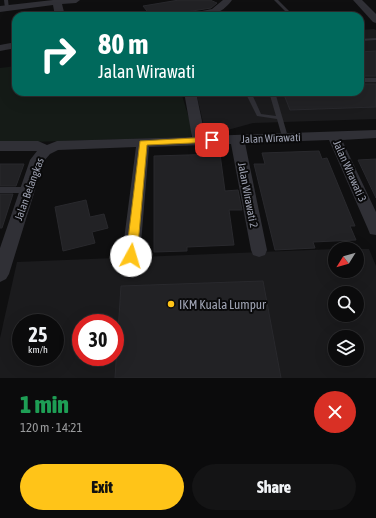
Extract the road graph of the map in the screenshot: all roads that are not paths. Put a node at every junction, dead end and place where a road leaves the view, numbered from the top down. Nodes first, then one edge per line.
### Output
1 (76, 0) edge
2 (228, 0) edge
3 (276, 0) edge
4 (357, 0) edge
5 (57, 2) junction
6 (4, 6) edge
7 (59, 12) edge
8 (212, 12) edge
9 (288, 12) edge
10 (376, 20) edge
11 (376, 39) edge
12 (364, 40) edge
13 (12, 46) edge
14 (0, 48) edge
15 (364, 80) edge
16 (376, 80) edge
17 (192, 96) edge
18 (250, 96) edge
19 (273, 96) edge
20 (280, 118) junction
21 (376, 134) edge
22 (334, 136) junction
23 (285, 137) junction
24 (237, 139) junction
25 (199, 141) junction
26 (143, 143) junction
27 (0, 146) edge
28 (46, 150) junction
29 (0, 190) edge
30 (28, 190) junction
31 (376, 229) edge
32 (6, 239) edge
33 (259, 250) dead end
34 (131, 256) dead end
35 (0, 274) edge

1 - 5 street
2 - 8 street
3 - 9 lane
4 - 10 street
5 - 6 street
5 - 7 street
11 - 12 lane
13 - 14 street
15 - 16 lane
17 - 25 street
18 - 20 lane
19 - 20 lane
20 - 23 lane
21 - 22 street, Jalan Wirawati
22 - 23 street, Jalan Wirawati
22 - 31 street, Jalan Wirawati 3
23 - 24 street, Jalan Wirawati
24 - 25 street, Jalan Wirawati
24 - 33 street, Jalan Wirawati 2
25 - 26 street, Jalan Wirawati
26 - 28 street, Jalan Wirawati
26 - 34 street
27 - 28 street, Jalan Belangkas
28 - 30 street, Jalan Belangkas
29 - 30 lane
30 - 32 street, Jalan Belangkas
32 - 35 street, Jalan Belangkas

